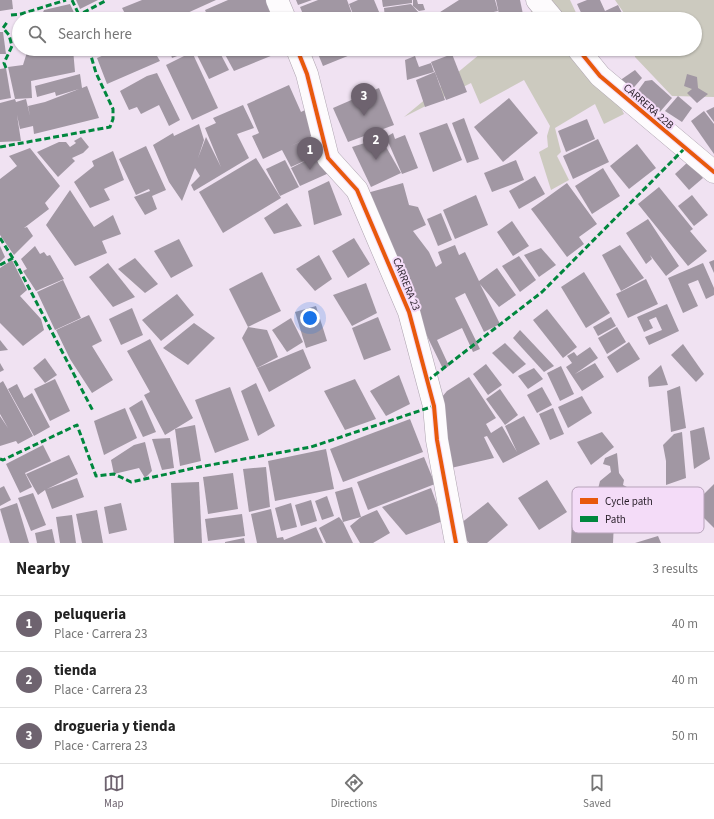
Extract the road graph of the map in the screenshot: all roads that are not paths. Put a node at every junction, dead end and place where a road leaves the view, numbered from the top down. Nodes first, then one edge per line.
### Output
1 (277, 0) edge
2 (537, 0) edge
3 (282, 12) edge
4 (547, 12) edge
5 (300, 56) edge
6 (584, 56) edge
7 (714, 172) edge
8 (456, 543) edge

1 - 3 street
2 - 4 street
5 - 8 street, CARRERA 23
6 - 7 street, CARRERA 22B

